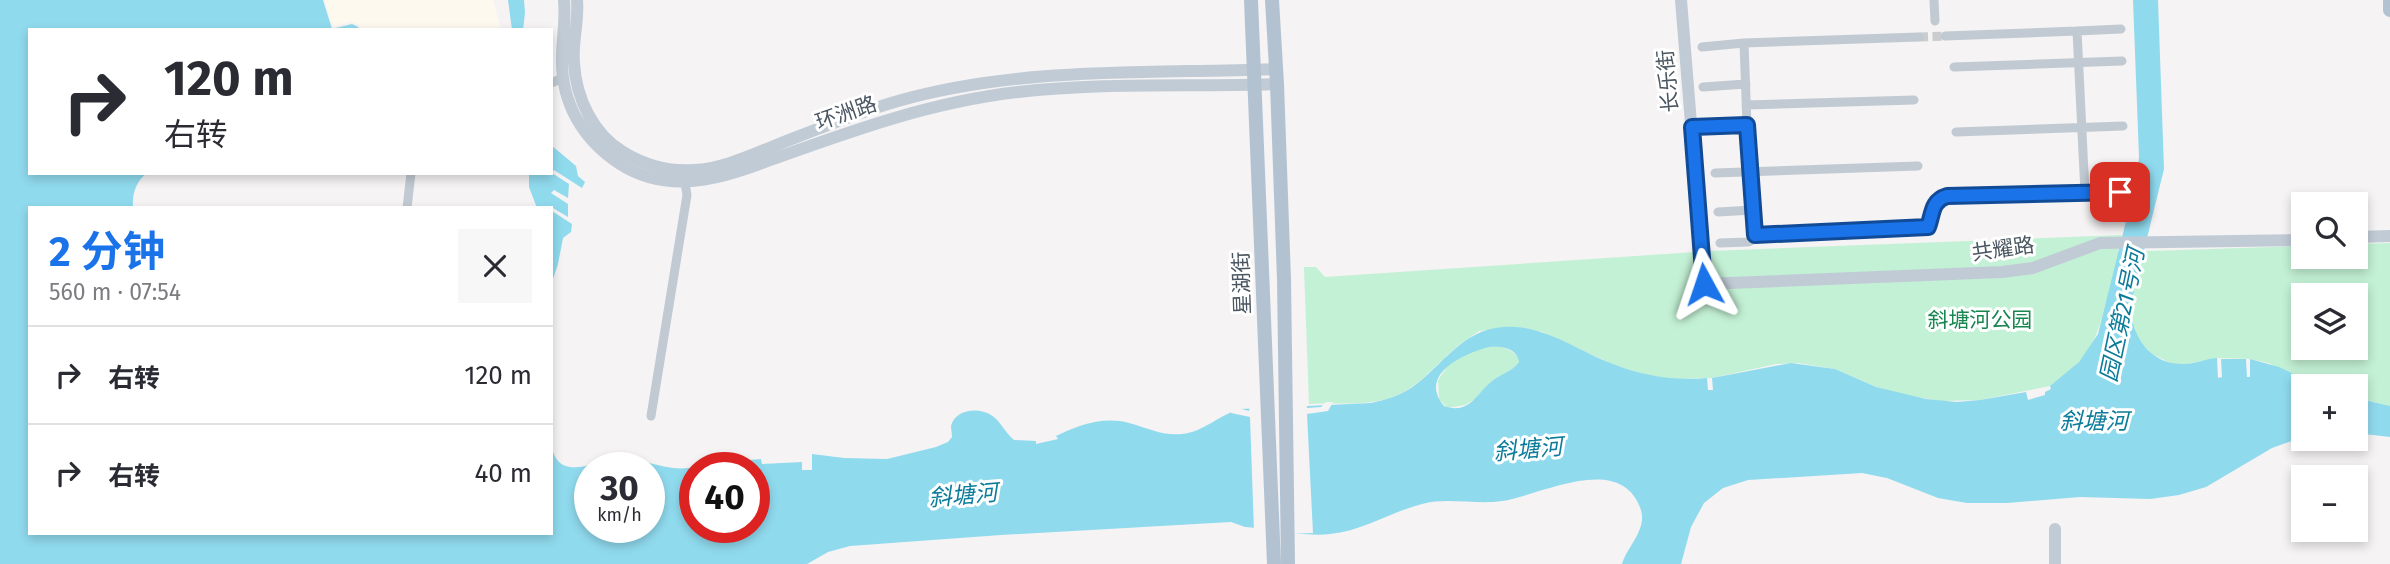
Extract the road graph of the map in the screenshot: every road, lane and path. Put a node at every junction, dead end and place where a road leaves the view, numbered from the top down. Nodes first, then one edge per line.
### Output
1 (565, 0) edge
2 (578, 0) edge
3 (1251, 0) edge
4 (1272, 0) edge
5 (1681, 0) edge
6 (1934, 0) edge
7 (2389, 0) edge
8 (2390, 10) edge
9 (1935, 21) dead end
10 (2121, 29) dead end
11 (2077, 31) junction
12 (1945, 36) tunnel mouth
13 (1919, 37) tunnel mouth
14 (1744, 43) junction
15 (1702, 47) dead end
16 (2122, 61) dead end
17 (2079, 63) junction
18 (1954, 67) dead end
19 (1256, 77) junction
20 (1277, 77) junction
21 (557, 80) edge
22 (1746, 84) junction
23 (1703, 87) dead end
24 (1914, 100) dead end
25 (1746, 105) junction
26 (1747, 125) junction
27 (2123, 126) dead end
28 (1692, 127) junction
29 (2082, 127) junction
30 (1956, 132) dead end
31 (1918, 166) dead end
32 (1750, 171) junction
33 (1715, 173) dead end
34 (411, 175) edge
35 (685, 183) junction
36 (2120, 192) dead end
37 (2085, 193) junction
38 (407, 206) edge
39 (1753, 210) junction
40 (1718, 212) dead end
41 (1755, 235) junction
42 (2390, 236) edge
43 (2368, 237) edge
44 (2291, 240) edge
45 (1720, 243) dead end
46 (1704, 284) joint
47 (651, 416) dead end
48 (2055, 529) dead end
49 (1274, 564) edge
50 (1288, 564) edge
51 (2055, 564) edge

1 - 21 street, 环洲路
2 - 19 street, 环洲路
3 - 19 main road, 星湖街
4 - 20 main road, 星湖街
5 - 28 street, 长乐街
6 - 9 street
7 - 8 main road
10 - 11 street
11 - 12 street
11 - 17 street
13 - 14 street
14 - 15 street
14 - 22 street
16 - 17 street
17 - 18 street
17 - 29 street
19 - 20 street, 环洲路
19 - 35 street, 环洲路
19 - 49 main road, 星湖街
20 - 50 main road, 星湖街
21 - 35 street, 环洲路
22 - 23 street
22 - 25 street
24 - 25 street
25 - 26 street
26 - 28 street
26 - 32 street
27 - 29 street
28 - 46 street, 长乐街
29 - 30 street
29 - 37 street
31 - 32 street
32 - 33 street
32 - 39 street
34 - 38 street
35 - 47 street
36 - 37 street
37 - 41 street
39 - 40 street
39 - 41 street
41 - 45 street
42 - 43 street
44 - 46 street, 共耀路
48 - 51 street

